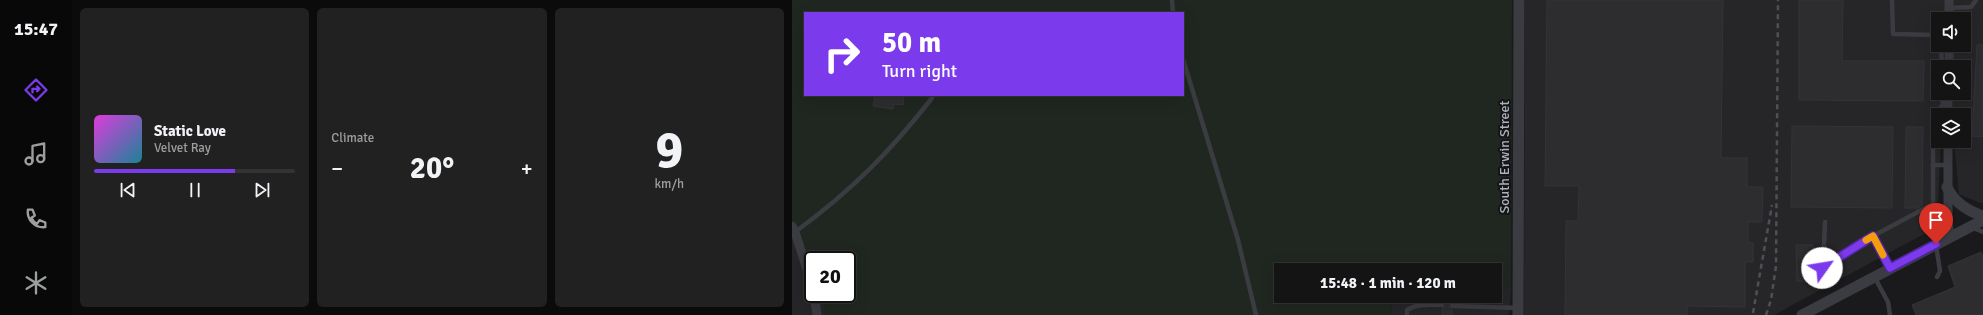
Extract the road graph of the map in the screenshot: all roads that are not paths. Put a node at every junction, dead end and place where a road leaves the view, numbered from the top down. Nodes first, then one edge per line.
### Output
1 (1172, 0) edge
2 (1519, 0) edge
3 (1892, 0) edge
4 (1976, 0) edge
5 (1949, 4) edge
6 (1173, 12) edge
7 (1931, 35) edge
8 (1184, 62) edge
9 (932, 98) dead end
10 (1943, 100) edge
11 (1948, 148) edge
12 (1933, 165) junction
13 (1948, 165) junction
14 (1947, 188) junction
15 (1983, 216) edge
16 (1983, 220) edge
17 (1825, 222) dead end
18 (1969, 227) junction
19 (794, 229) edge
20 (1983, 232) edge
21 (1873, 236) junction
22 (1950, 236) junction
23 (1936, 244) junction
24 (804, 260) edge
25 (1890, 268) junction
26 (1874, 276) junction
27 (1937, 277) dead end
28 (815, 303) edge
29 (1442, 305) dead end
30 (1452, 306) dead end
31 (1518, 312) edge
32 (1807, 314) edge
33 (817, 315) edge
34 (1256, 315) edge
35 (1406, 315) edge
36 (1890, 315) edge

1 - 6 lane
2 - 31 street, South Erwin Street
3 - 7 lane
4 - 5 lane
8 - 34 lane
9 - 19 lane
10 - 12 lane
11 - 13 street
12 - 13 lane
12 - 21 lane
13 - 14 street
14 - 15 street
14 - 22 street
16 - 18 street
17 - 21 lane
18 - 20 lane
18 - 22 street
19 - 24 street
21 - 25 lane
22 - 23 street
23 - 25 street
23 - 27 lane
25 - 26 street
26 - 32 street
26 - 36 lane
28 - 33 street
29 - 35 lane
30 - 31 lane

